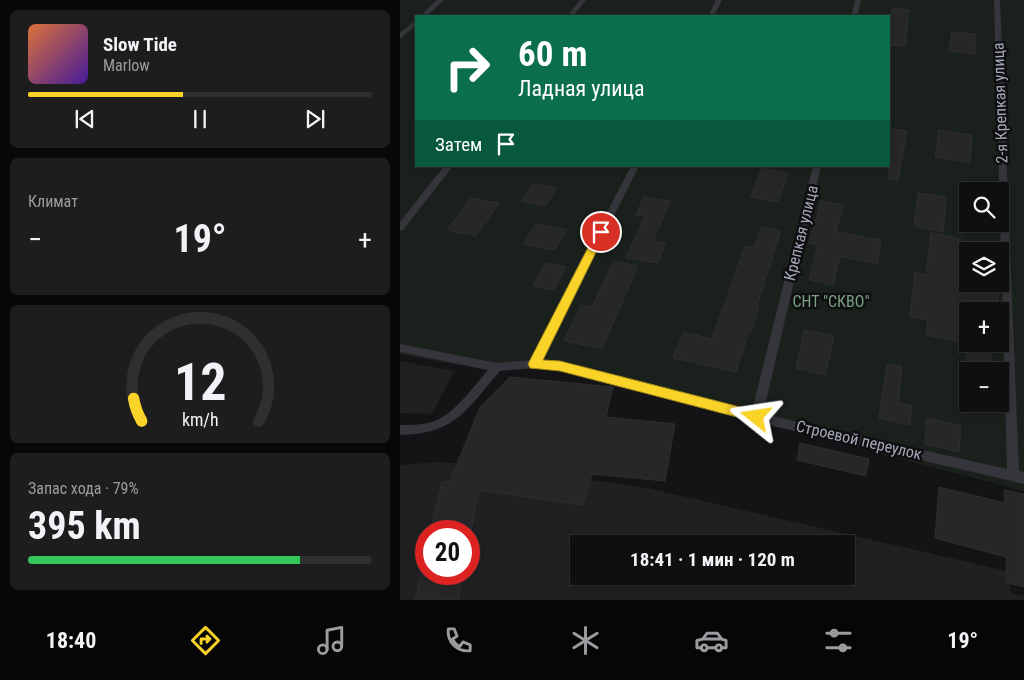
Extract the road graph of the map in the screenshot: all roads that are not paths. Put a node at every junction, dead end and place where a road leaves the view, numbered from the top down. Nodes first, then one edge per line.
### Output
1 (441, 0) edge
2 (583, 0) edge
3 (719, 0) edge
4 (858, 0) edge
5 (996, 0) edge
6 (424, 15) edge
7 (571, 15) edge
8 (712, 15) edge
9 (854, 15) edge
10 (415, 23) edge
11 (400, 36) edge
12 (448, 167) edge
13 (634, 167) edge
14 (817, 167) edge
15 (400, 228) edge
16 (400, 348) edge
17 (534, 364) junction
18 (497, 367) junction
19 (756, 417) junction
20 (400, 430) edge
21 (1018, 477) edge

1 - 6 lane
2 - 7 lane
3 - 8 lane
4 - 9 lane
5 - 21 lane, 2-я Крепкая улица
10 - 11 lane
12 - 15 lane
13 - 17 lane
14 - 19 lane, Крепкая улица
16 - 18 lane, Строевой переулок
17 - 18 lane, Строевой переулок
17 - 19 lane, Строевой переулок
18 - 20 lane
19 - 21 lane, Строевой переулок

